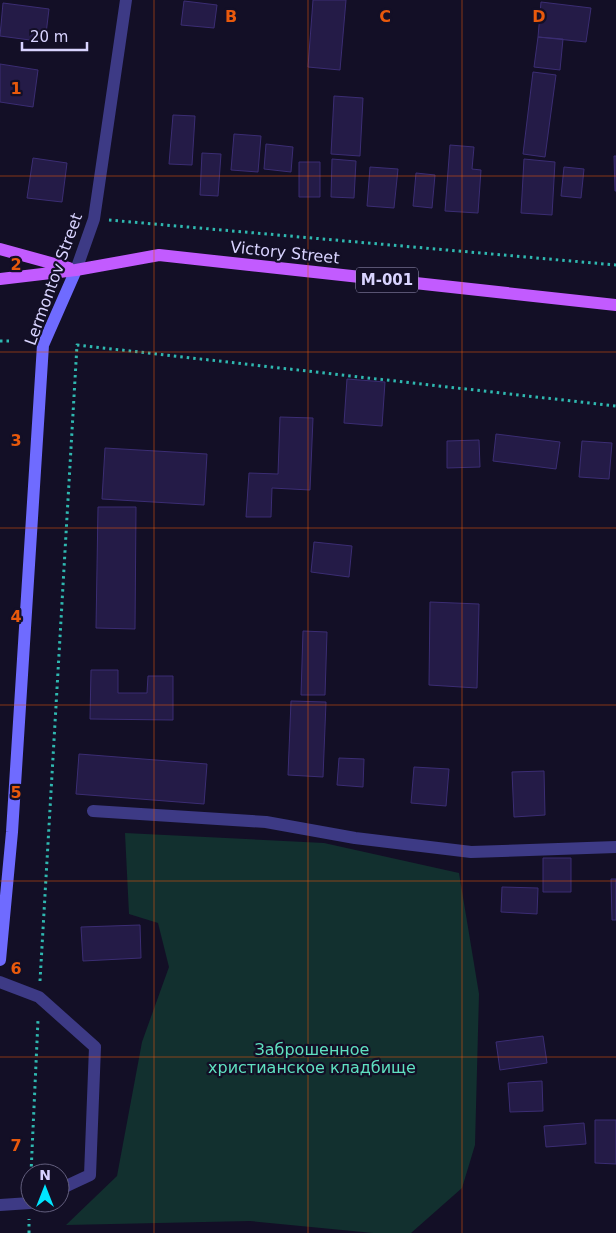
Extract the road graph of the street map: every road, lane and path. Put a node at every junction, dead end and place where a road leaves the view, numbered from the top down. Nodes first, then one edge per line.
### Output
1 (126, 0) edge
2 (94, 219) junction
3 (0, 249) edge
4 (616, 265) edge
5 (76, 270) junction
6 (0, 279) edge
7 (616, 305) edge
8 (0, 340) edge
9 (11, 341) dead end
10 (616, 406) edge
11 (93, 811) dead end
12 (616, 847) edge
13 (0, 960) edge
14 (0, 982) edge
15 (40, 996) junction
16 (32, 1163) edge
17 (70, 1184) edge
18 (20, 1204) edge
19 (0, 1205) edge

1 - 2 street, Lermontov Street
2 - 4 path
2 - 5 street, Lermontov Street
3 - 5 main road, М-001
5 - 6 main road, М-001
5 - 7 main road, Victory Street / М-001
5 - 13 main road, Lermontov Street
8 - 9 path
10 - 15 path
11 - 12 street
14 - 15 street
15 - 16 path
15 - 17 street
18 - 19 street

